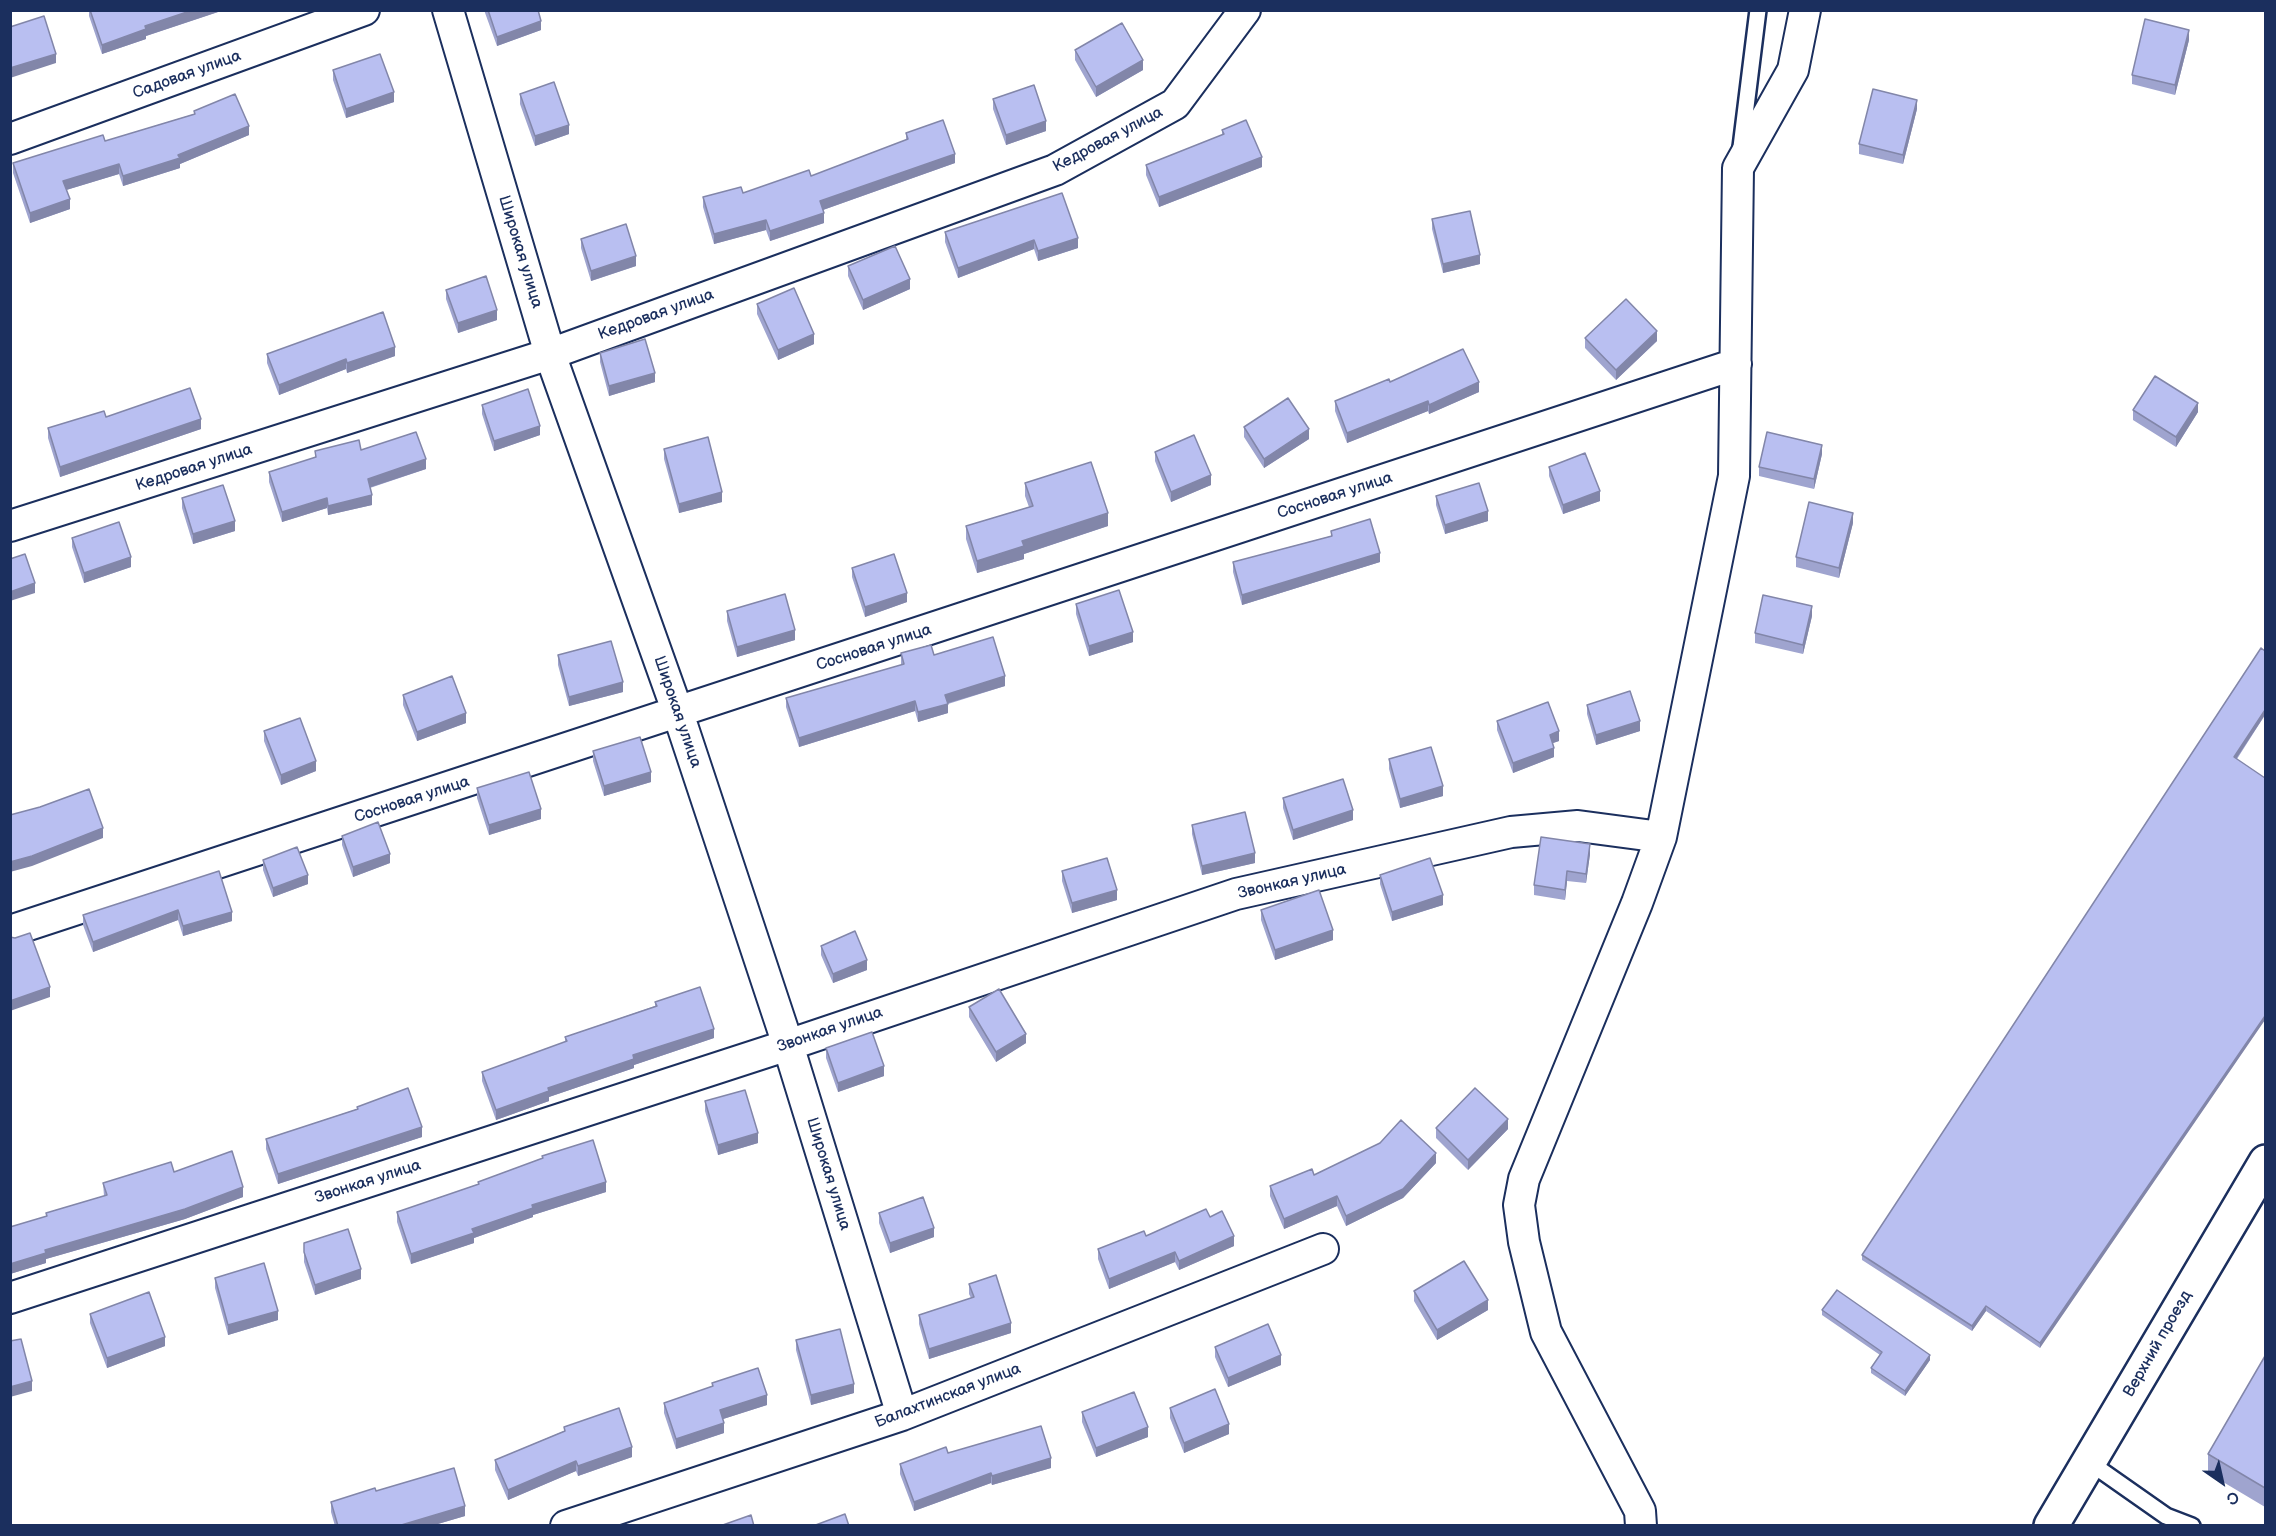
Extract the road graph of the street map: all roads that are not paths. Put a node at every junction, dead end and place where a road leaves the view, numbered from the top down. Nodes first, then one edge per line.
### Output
1 (364, 10) edge
2 (448, 10) edge
3 (1245, 10) edge
4 (1758, 10) edge
5 (1805, 10) edge
6 (10, 139) edge
7 (1738, 168) junction
8 (550, 354) junction
9 (1736, 364) junction
10 (10, 526) edge
11 (678, 713) junction
12 (1661, 837) junction
13 (10, 931) edge
14 (788, 1045) junction
15 (2265, 1162) edge
16 (1323, 1249) dead end
17 (10, 1298) edge
18 (902, 1415) junction
19 (2089, 1462) junction
20 (566, 1526) edge
21 (1641, 1526) edge
22 (2051, 1526) edge
23 (2192, 1526) edge

1 - 6 street, Садовая улица
2 - 8 street, Широкая улица
3 - 8 street, Кедровая улица
4 - 7 lane
5 - 7 street
7 - 9 lane
8 - 10 street, Кедровая улица
8 - 11 street, Широкая улица
9 - 11 street, Сосновая улица
9 - 12 street
11 - 13 street, Сосновая улица
11 - 14 street, Широкая улица
12 - 14 street, Звонкая улица
12 - 21 street
14 - 17 street, Звонкая улица
14 - 18 street, Широкая улица
15 - 19 highway, Верхний проезд
16 - 18 street, Балахтинская улица
18 - 20 street, Балахтинская улица
19 - 22 highway, Верхний проезд
19 - 23 lane

